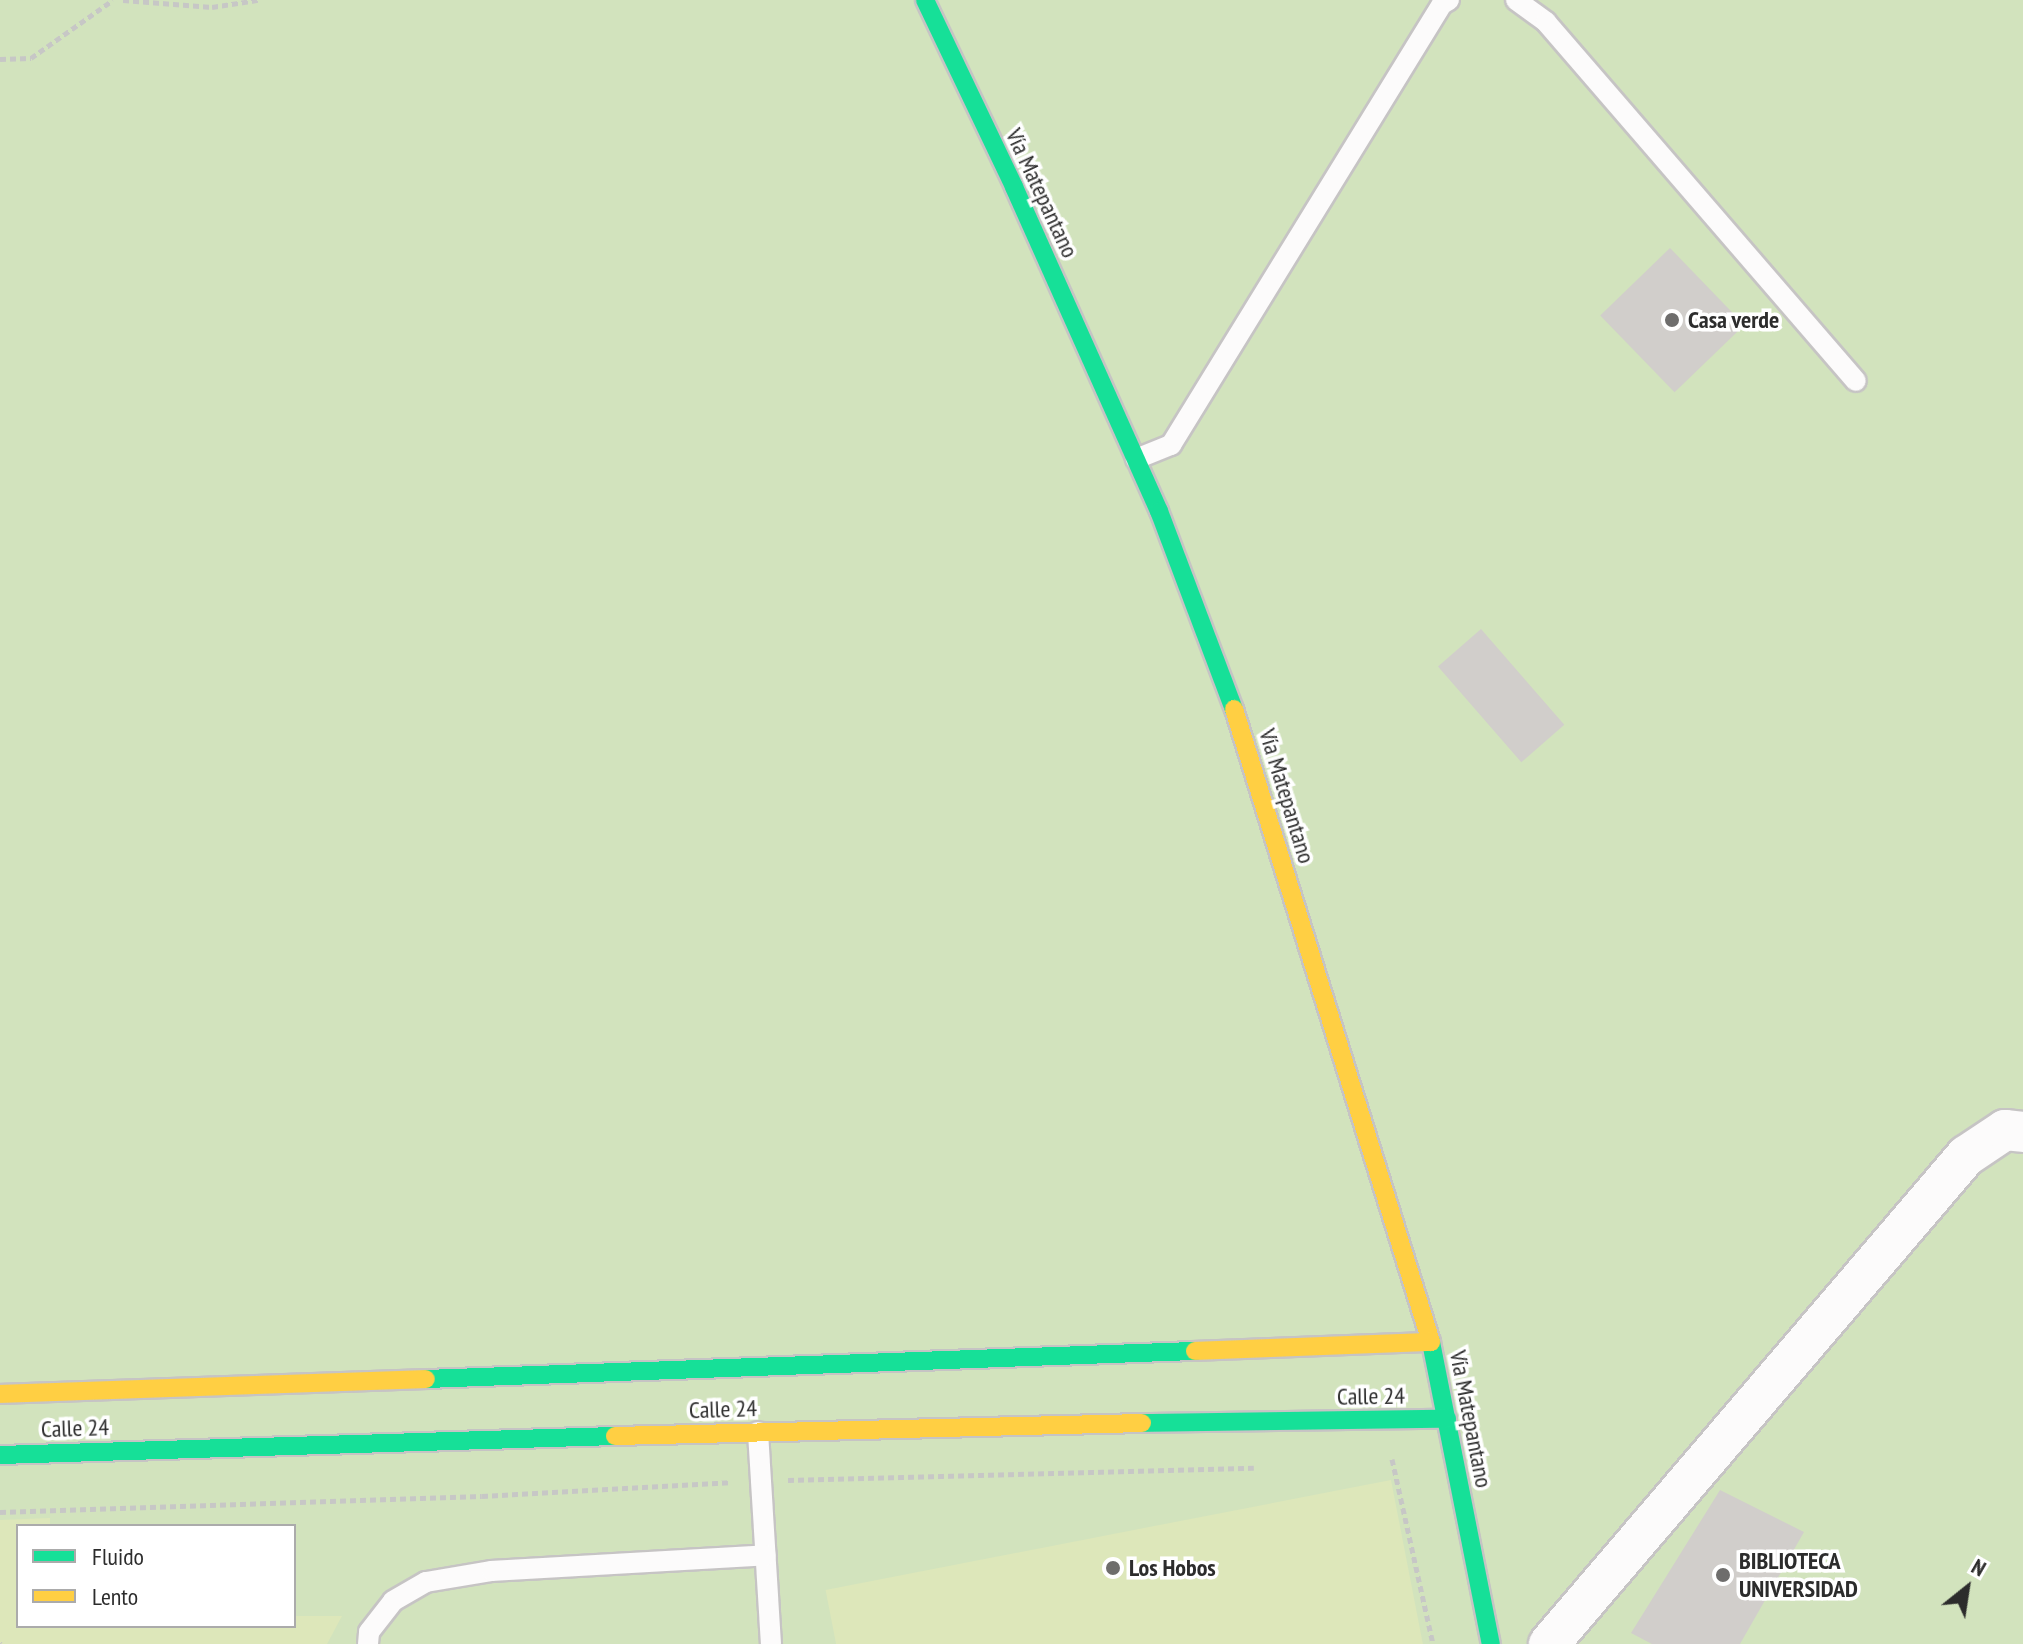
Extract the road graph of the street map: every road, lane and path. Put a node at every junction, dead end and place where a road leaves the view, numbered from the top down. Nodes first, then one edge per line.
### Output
1 (113, 0) edge
2 (123, 0) edge
3 (258, 0) edge
4 (925, 0) edge
5 (1449, 0) edge
6 (1516, 0) edge
7 (0, 59) edge
8 (1856, 381) dead end
9 (1136, 459) junction
10 (2023, 1132) edge
11 (1431, 1342) junction
12 (0, 1394) edge
13 (1447, 1419) junction
14 (1383, 1420) junction
15 (758, 1432) junction
16 (0, 1455) edge
17 (1378, 1464) dead end
18 (1394, 1464) junction
19 (1267, 1467) dead end
20 (761, 1481) junction
21 (0, 1512) edge
22 (766, 1555) junction
23 (368, 1644) edge
24 (771, 1644) edge
25 (1433, 1644) edge
26 (1491, 1644) edge
27 (1549, 1644) edge

1 - 7 path
2 - 3 path
4 - 9 street, Vía Matepantano
5 - 9 lane
6 - 8 lane
9 - 11 street, Vía Matepantano
10 - 27 street
11 - 12 street, Calle 24
11 - 13 street, Vía Matepantano
13 - 14 street, Calle 24
13 - 26 street, Vía Matepantano
14 - 15 street, Calle 24
14 - 18 path
15 - 16 street, Calle 24
15 - 20 lane
17 - 18 path
18 - 25 path
19 - 20 path
20 - 21 path
20 - 22 lane
22 - 23 lane
22 - 24 lane

